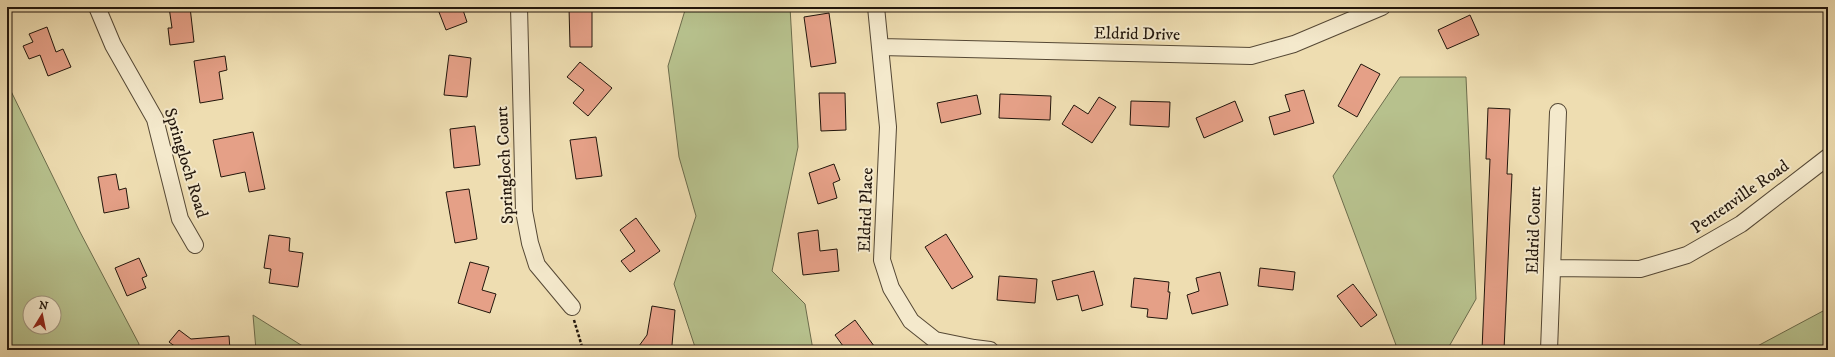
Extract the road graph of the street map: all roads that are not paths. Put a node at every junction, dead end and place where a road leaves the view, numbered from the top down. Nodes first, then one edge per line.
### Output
1 (97, 7) edge
2 (519, 7) edge
3 (876, 7) edge
4 (1382, 7) edge
5 (881, 47) junction
6 (1558, 112) dead end
7 (1828, 157) edge
8 (195, 244) dead end
9 (1552, 268) junction
10 (572, 306) road end
11 (990, 350) edge
12 (1549, 350) edge

1 - 8 street, Springloch Road
2 - 10 street, Springloch Court
3 - 5 street, Eldrid Place
4 - 5 street, Eldrid Drive
5 - 11 street, Eldrid Place
6 - 9 street, Eldrid Court
7 - 9 street, Pentenville Road
9 - 12 street, Eldrid Court

